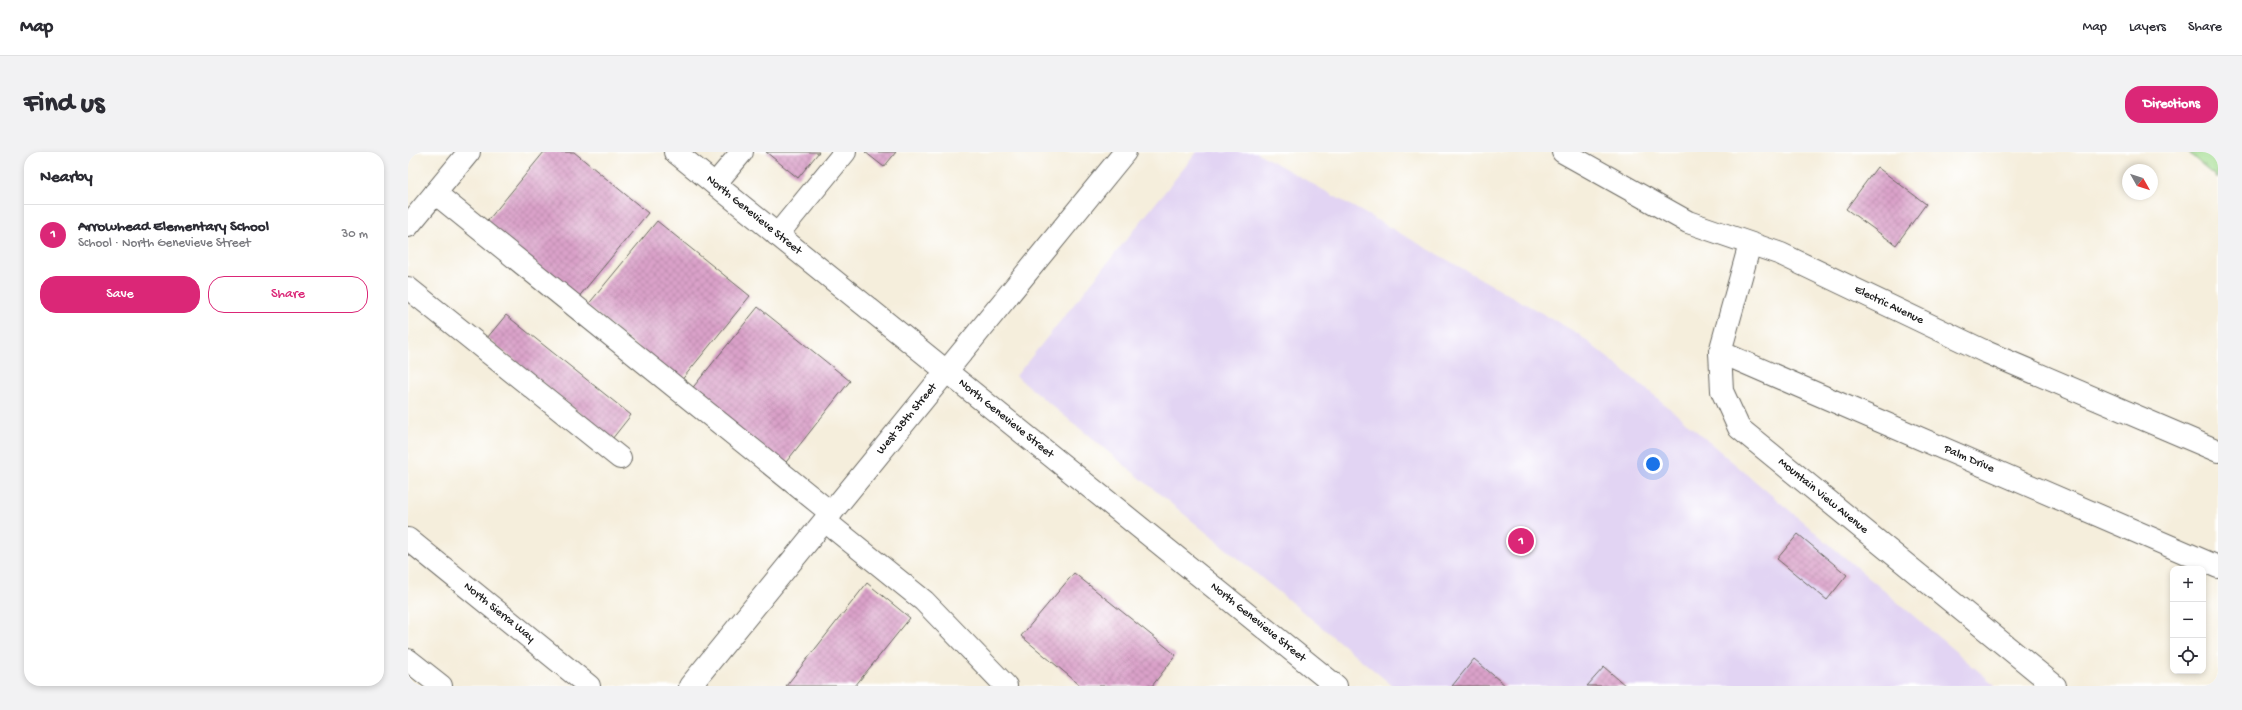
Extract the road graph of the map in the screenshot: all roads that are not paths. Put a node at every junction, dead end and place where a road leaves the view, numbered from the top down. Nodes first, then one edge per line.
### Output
1 (469, 152) edge
2 (675, 152) edge
3 (742, 152) edge
4 (845, 152) edge
5 (1125, 152) edge
6 (1563, 152) edge
7 (715, 184) junction
8 (436, 192) junction
9 (408, 226) edge
10 (777, 235) junction
11 (1750, 244) junction
12 (408, 288) edge
13 (1720, 352) junction
14 (946, 372) junction
15 (2218, 451) edge
16 (620, 458) dead end
17 (828, 517) junction
18 (408, 540) edge
19 (2218, 567) edge
20 (408, 660) edge
21 (441, 686) edge
22 (589, 686) edge
23 (690, 686) edge
24 (1006, 686) edge
25 (1336, 686) edge
26 (2055, 686) edge

1 - 8 street
2 - 7 street, North Genevieve Street
3 - 7 street
4 - 10 street
5 - 14 street, West 38th Street
6 - 11 street, Electric Avenue
7 - 10 street, North Genevieve Street
8 - 9 street
8 - 17 street
10 - 14 street, North Genevieve Street
11 - 13 street, Mountain View Avenue
11 - 15 street, Electric Avenue
12 - 16 street
13 - 19 street, Palm Drive
13 - 26 street, Mountain View Avenue
14 - 17 street, West 38th Street
14 - 25 street, North Genevieve Street
17 - 23 street, West 38th Street
17 - 24 street
18 - 22 street, North Sierra Way
20 - 21 street

